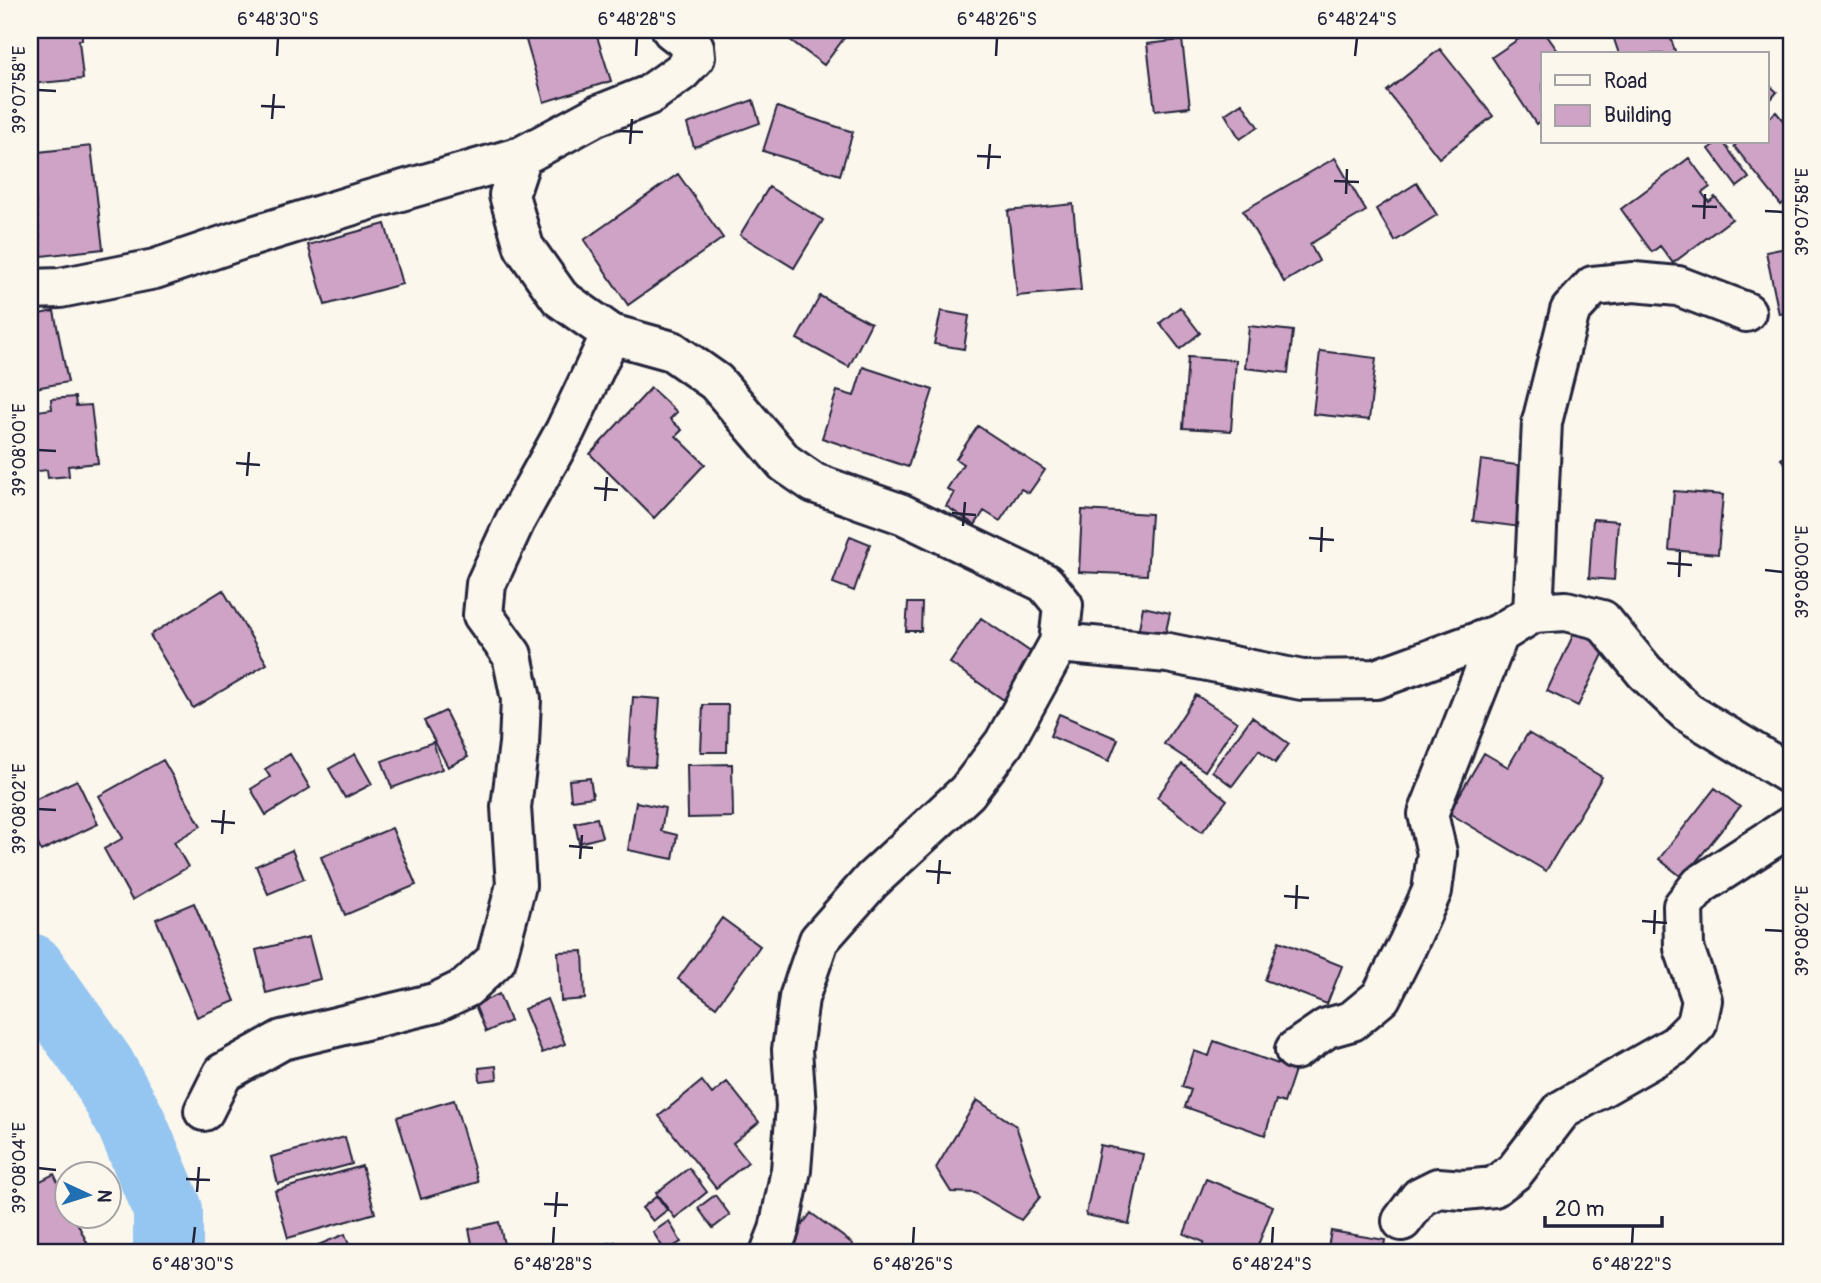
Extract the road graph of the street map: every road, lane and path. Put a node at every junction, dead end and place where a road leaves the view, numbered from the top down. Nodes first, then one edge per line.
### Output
1 (672, 30) edge
2 (522, 156) junction
3 (30, 289) edge
4 (1746, 312) dead end
5 (611, 334) junction
6 (1533, 613) junction
7 (1499, 634) junction
8 (1059, 643) junction
9 (1791, 775) edge
10 (1791, 826) edge
11 (1295, 1050) dead end
12 (204, 1111) dead end
13 (1402, 1222) dead end
14 (770, 1253) edge

1 - 2 street
2 - 3 street
2 - 5 street
4 - 6 street
5 - 8 street
5 - 12 street
6 - 7 street
6 - 9 street
7 - 8 street
7 - 11 street
8 - 14 street
10 - 13 street

